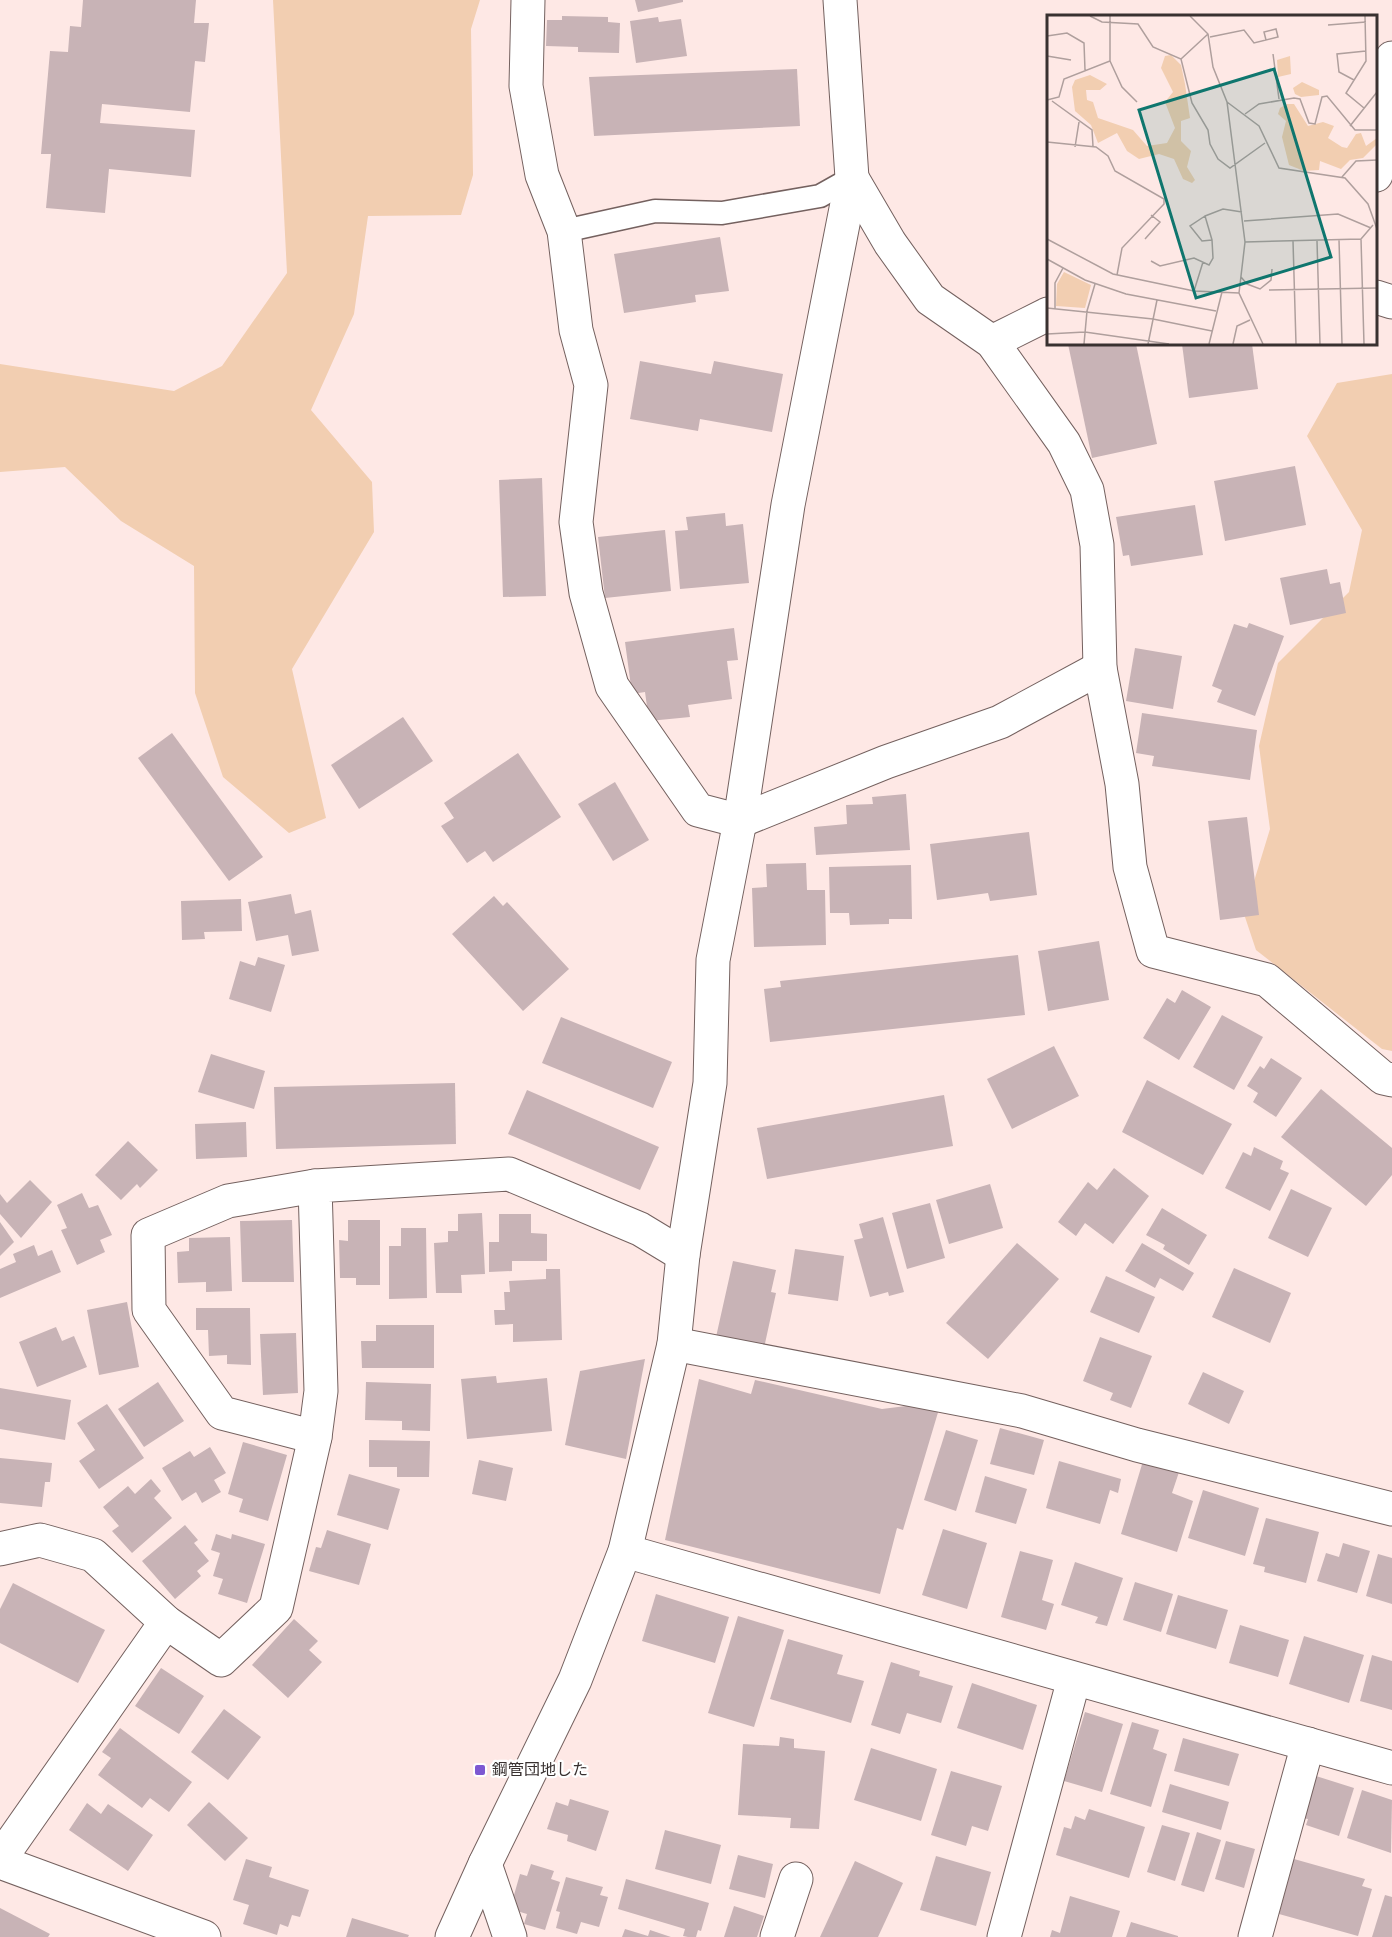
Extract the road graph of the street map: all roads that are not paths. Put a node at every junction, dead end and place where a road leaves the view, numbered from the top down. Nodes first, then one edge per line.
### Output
1 (528, 0) edge
2 (840, 0) edge
3 (1392, 58) edge
4 (1377, 168) edge
5 (852, 178) junction
6 (564, 231) junction
7 (1377, 297) edge
8 (1392, 302) edge
9 (1047, 314) edge
10 (992, 342) junction
11 (1100, 668) junction
12 (740, 821) junction
13 (1392, 1080) edge
14 (315, 1186) junction
15 (683, 1255) junction
16 (674, 1344) junction
17 (315, 1437) junction
18 (1392, 1509) edge
19 (0, 1549) edge
20 (626, 1551) junction
21 (166, 1622) junction
22 (1074, 1679) junction
23 (1308, 1744) junction
24 (1392, 1768) edge
25 (0, 1861) edge
26 (485, 1864) junction
27 (796, 1879) dead end
28 (204, 1937) edge
29 (452, 1937) edge
30 (510, 1937) edge
31 (777, 1937) edge
32 (1004, 1937) edge
33 (1255, 1937) edge

1 - 6 street
2 - 5 street
3 - 4 street
5 - 6 lane
5 - 10 street
5 - 12 street
6 - 12 street
7 - 8 street
9 - 10 street
10 - 11 street
11 - 12 street
11 - 13 street
12 - 15 street
14 - 15 street
14 - 17 street
14 - 17 street
15 - 16 street
16 - 18 street
16 - 20 street
17 - 21 street
19 - 21 street
20 - 22 street
20 - 26 street
21 - 25 street
22 - 23 street
22 - 32 street
23 - 24 street
23 - 33 street
25 - 28 street
26 - 29 street
26 - 30 street
27 - 31 street

